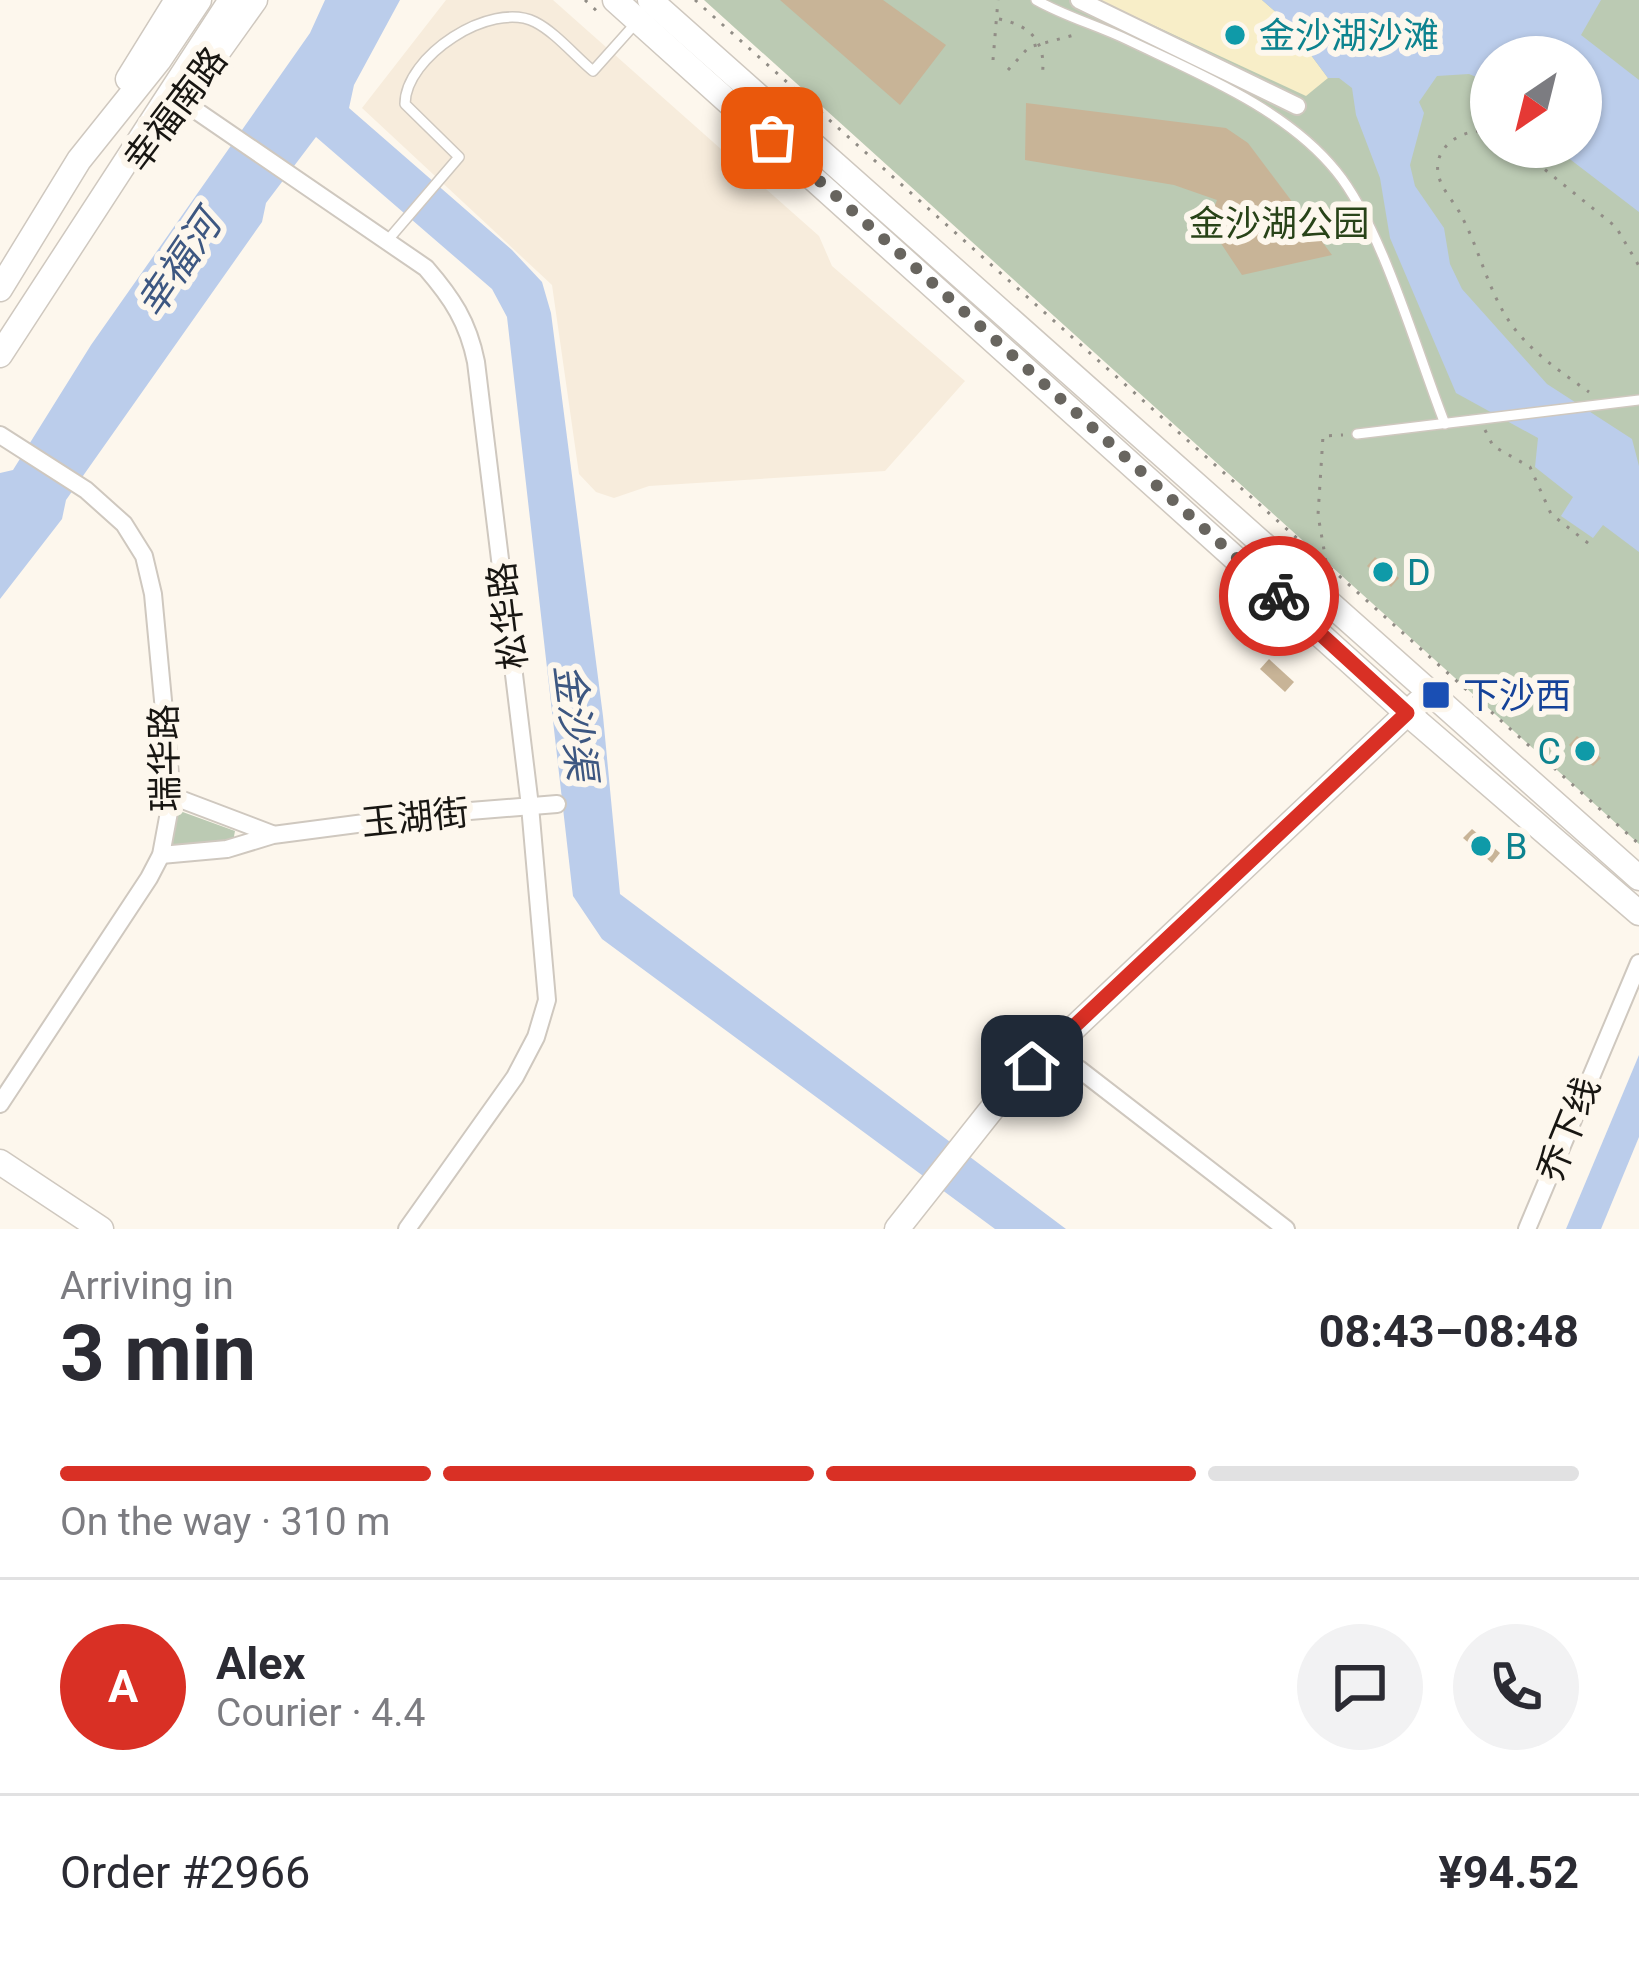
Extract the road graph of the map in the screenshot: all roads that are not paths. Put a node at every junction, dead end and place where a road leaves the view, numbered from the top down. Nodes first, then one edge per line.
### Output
1 (177, 0) edge
2 (200, 0) edge
3 (231, 0) edge
4 (255, 0) edge
5 (615, 0) edge
6 (1036, 0) edge
7 (1079, 0) edge
8 (644, 10) edge
9 (185, 103) junction
10 (1298, 106) dead end
11 (79, 160) junction
12 (91, 215) junction
13 (387, 241) junction
14 (0, 289) edge
15 (0, 355) edge
16 (1639, 400) edge
17 (1445, 424) junction
18 (1357, 434) road end
19 (7, 438) edge
20 (1427, 694) junction
21 (1407, 713) junction
22 (172, 796) junction
23 (557, 804) dead end
24 (530, 806) junction
25 (273, 835) junction
26 (160, 855) junction
27 (1639, 878) edge
28 (1639, 913) edge
29 (1639, 963) edge
30 (1079, 1069) dead end
31 (0, 1104) edge
32 (0, 1162) edge
33 (101, 1229) edge
34 (407, 1229) edge
35 (897, 1229) edge
36 (1286, 1229) edge
37 (1526, 1229) edge

1 - 11 main road, 幸福南路
2 - 11 main road, 幸福南路
3 - 12 main road, 幸福南路
4 - 9 main road, 幸福南路
5 - 8 main road
6 - 17 lane
7 - 10 street
8 - 13 lane
8 - 20 main road
8 - 21 main road
9 - 12 main road, 幸福南路
9 - 13 street, 松华路
11 - 14 main road, 幸福南路
12 - 15 main road, 幸福南路
13 - 24 street, 松华路
16 - 17 lane
17 - 18 lane
19 - 22 street, 瑞华路
20 - 21 main road
20 - 27 main road
21 - 28 main road
21 - 35 main road
22 - 25 street, 玉湖街
22 - 26 street, 瑞华路
23 - 24 street, 玉湖街
24 - 25 street, 玉湖街
24 - 34 street, 松华路
25 - 26 street, 玉湖街
26 - 31 street, 瑞华路
29 - 37 street, 乔下线
30 - 36 street
32 - 33 main road

